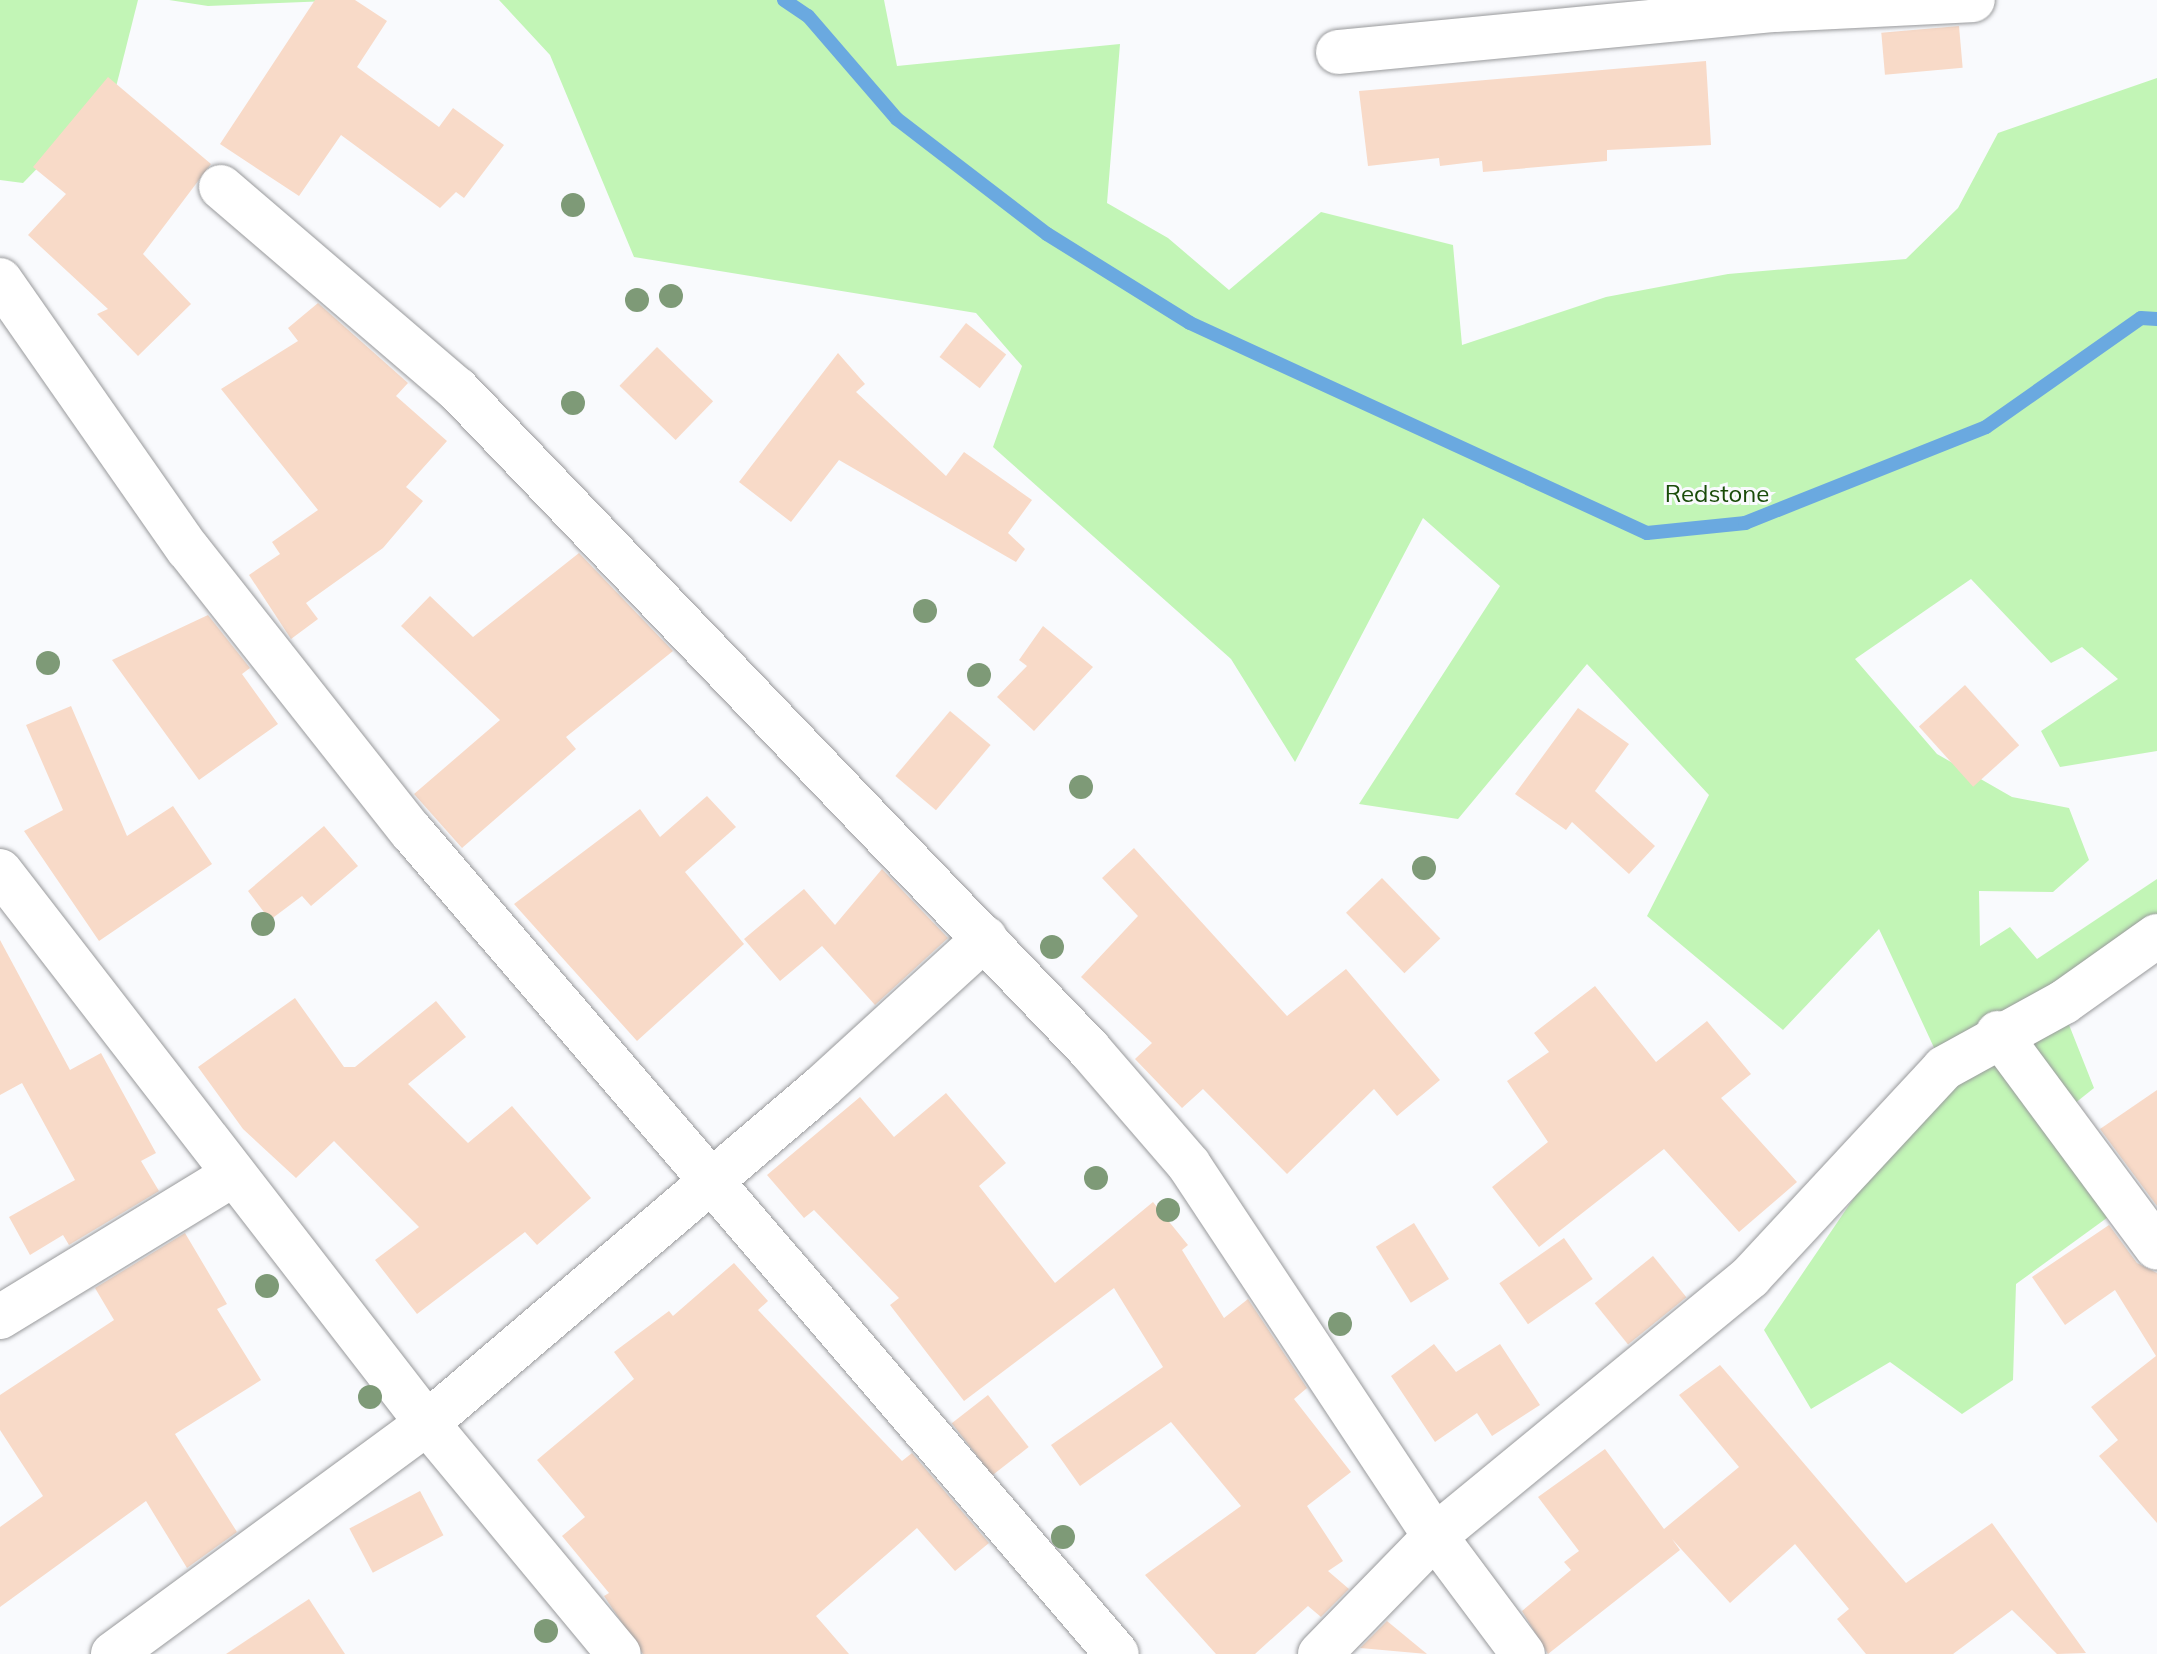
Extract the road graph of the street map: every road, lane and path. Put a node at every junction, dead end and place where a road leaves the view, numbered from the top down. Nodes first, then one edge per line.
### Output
1 (1973, 0) edge
2 (1338, 52) dead end
3 (221, 187) dead end
4 (0, 280) edge
5 (0, 871) edge
6 (2157, 936) edge
7 (985, 938) junction
8 (1998, 1033) junction
9 (234, 1174) junction
10 (712, 1181) junction
11 (2157, 1248) edge
12 (0, 1317) edge
13 (427, 1423) junction
14 (1435, 1536) junction
15 (113, 1654) edge
16 (619, 1654) edge
17 (1117, 1654) edge
18 (1320, 1654) edge
19 (1523, 1654) edge

1 - 2 street
3 - 7 street
4 - 10 street
5 - 9 street
6 - 8 street
7 - 10 street
7 - 14 street
8 - 11 street
8 - 14 street
9 - 12 street
9 - 13 street
10 - 13 street
10 - 17 street
13 - 15 street
13 - 16 street
14 - 18 street
14 - 19 street

